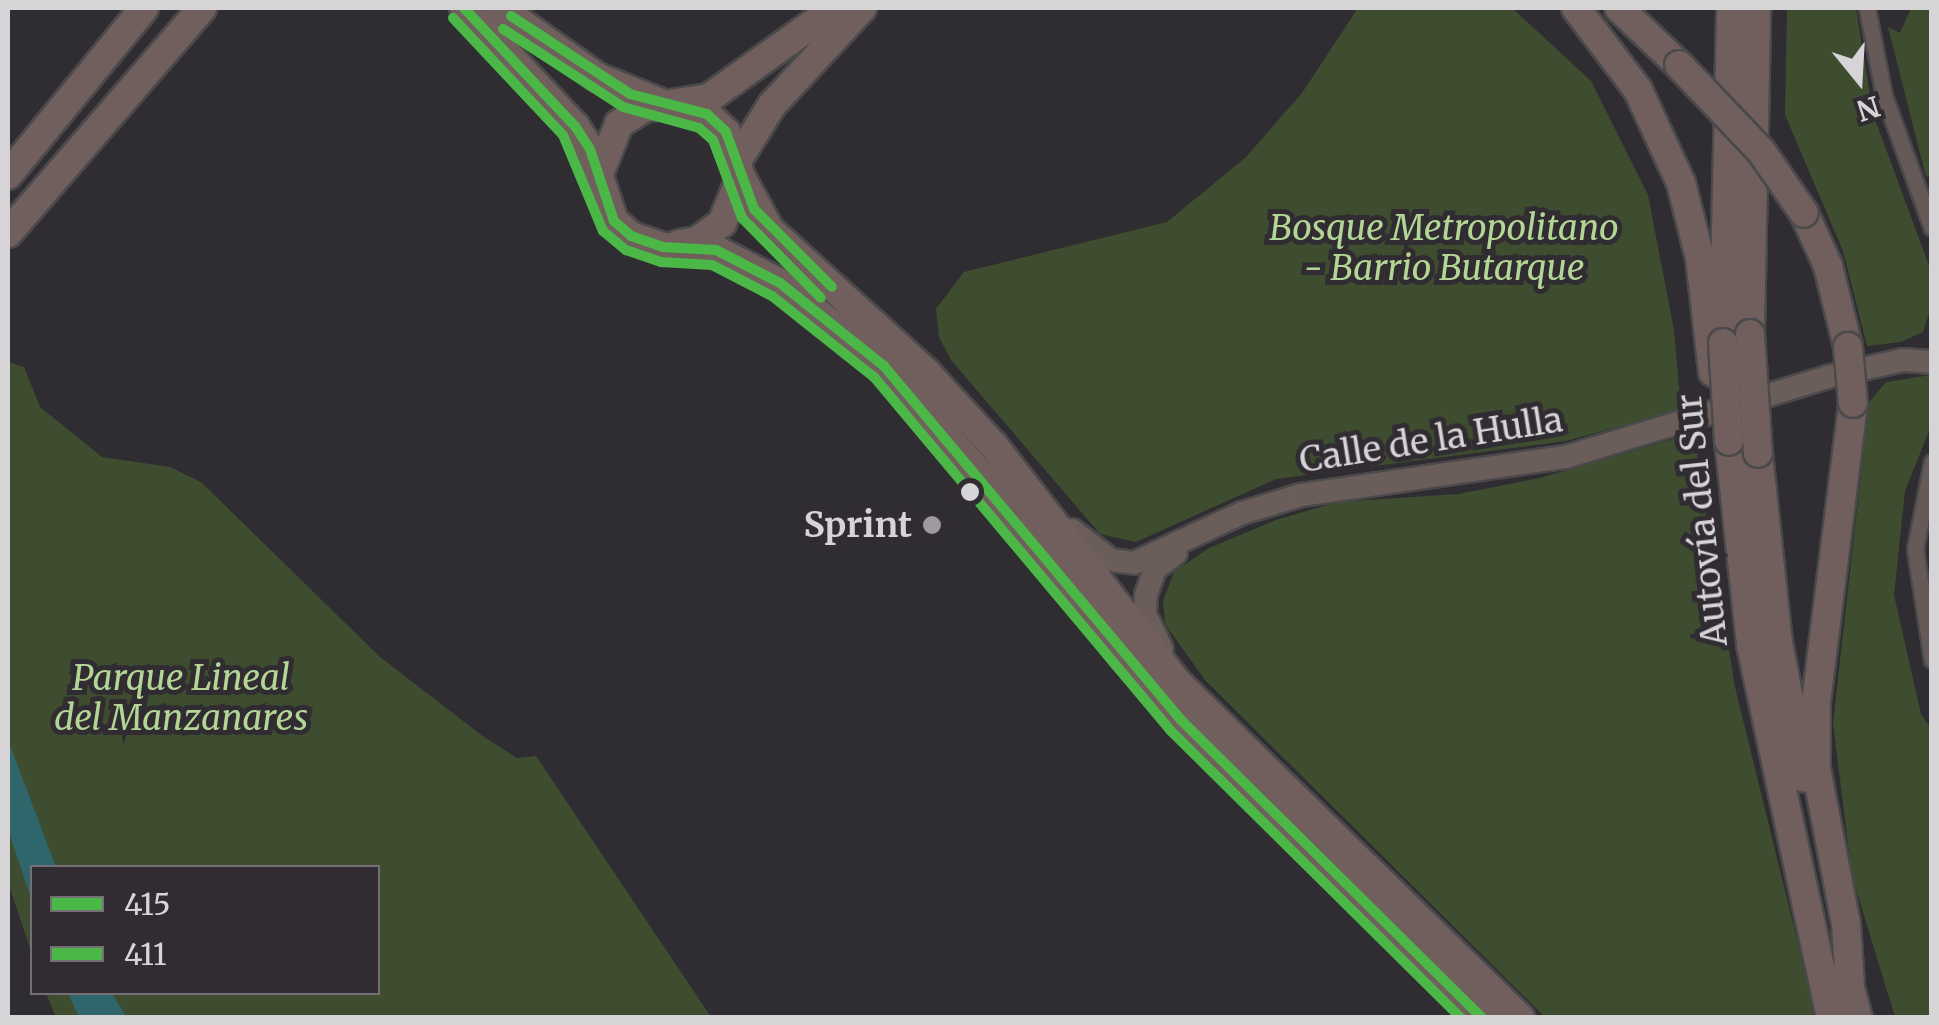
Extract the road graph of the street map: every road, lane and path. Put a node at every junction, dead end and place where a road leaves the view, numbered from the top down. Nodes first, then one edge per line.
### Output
1 (144, 8) edge
2 (464, 8) edge
3 (500, 8) edge
4 (835, 8) edge
5 (862, 8) edge
6 (1576, 8) edge
7 (1620, 8) edge
8 (1634, 8) edge
9 (1730, 8) edge
10 (1756, 8) edge
11 (1867, 8) edge
12 (201, 9) edge
13 (1674, 59) junction
14 (672, 104) junction
15 (740, 168) junction
16 (8, 175) edge
17 (600, 196) junction
18 (1931, 223) edge
19 (8, 232) edge
20 (663, 246) junction
21 (1728, 339) junction
22 (1932, 343) edge
23 (1903, 360) junction
24 (1932, 362) edge
25 (994, 446) junction
26 (1932, 462) edge
27 (1204, 532) junction
28 (1932, 660) edge
29 (1269, 773) junction
30 (1850, 986) junction
31 (1483, 1018) edge
32 (1520, 1018) edge
33 (1831, 1018) edge
34 (1858, 1018) edge

1 - 16 highway
2 - 17 highway
3 - 14 highway
4 - 14 highway
5 - 15 highway
6 - 21 highway
7 - 13 highway
8 - 13 highway
9 - 21 highway, Autovía del Sur
10 - 21 highway, Autovía del Sur
11 - 18 street
12 - 19 highway
13 - 30 highway, bridge
14 - 15 highway
14 - 17 highway
15 - 20 highway
15 - 25 highway
17 - 20 highway
20 - 31 highway
21 - 30 highway, Autovía del Sur, bridge
21 - 33 highway, Autovía del Sur, bridge
22 - 23 street
23 - 24 street
23 - 27 street, Calle de la Hulla
25 - 27 street
25 - 29 highway
26 - 28 street
27 - 29 street
29 - 32 highway
30 - 34 highway, Autovía del Sur

